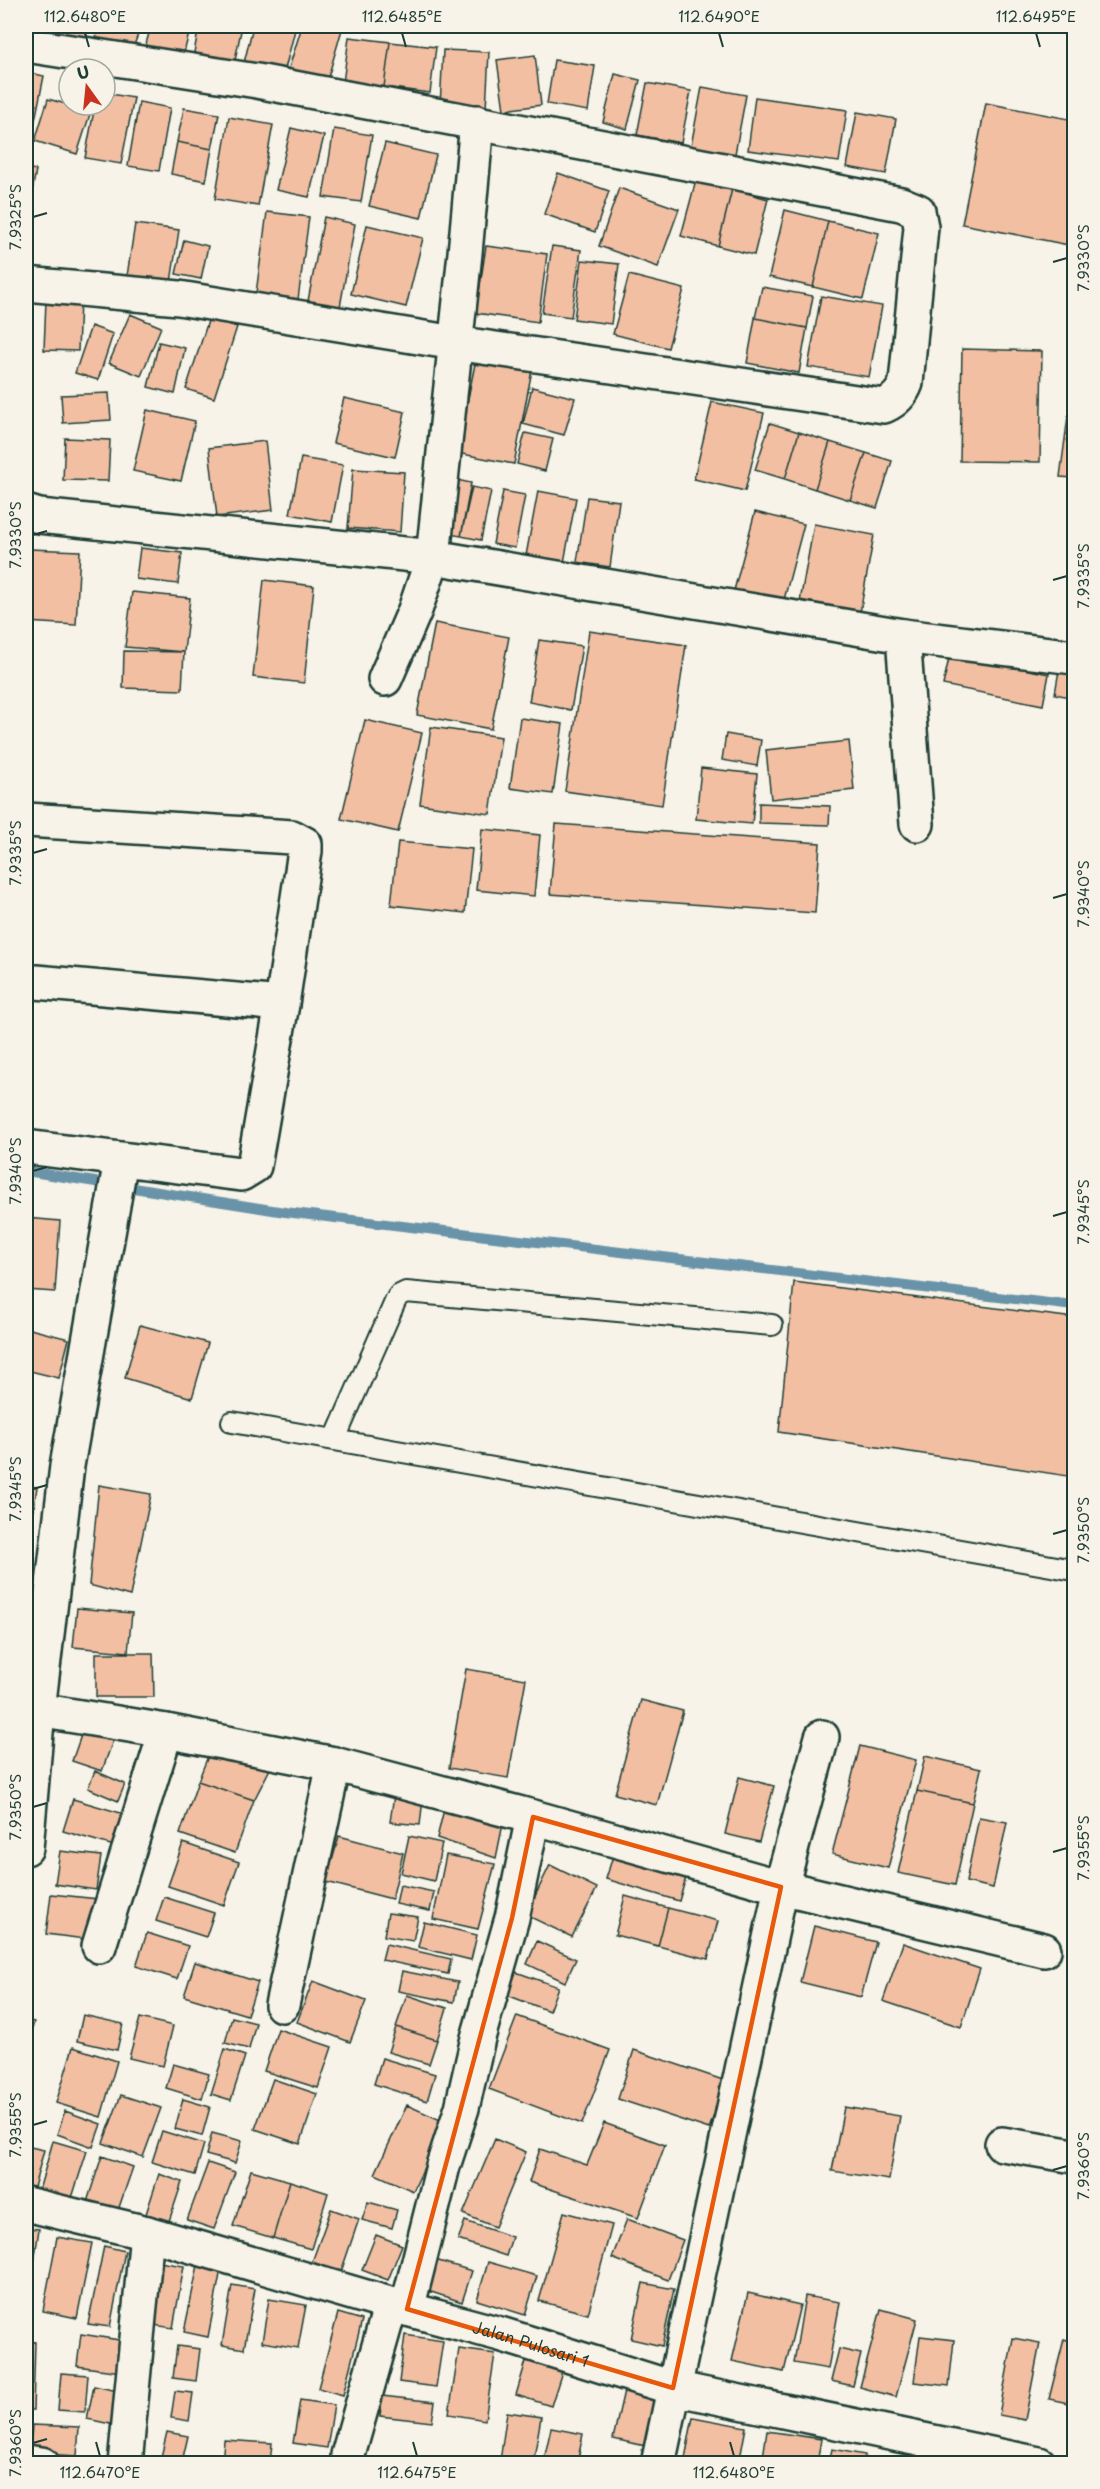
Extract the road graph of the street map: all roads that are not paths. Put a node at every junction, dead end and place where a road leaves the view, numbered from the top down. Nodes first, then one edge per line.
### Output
1 (26, 45) edge
2 (477, 123) junction
3 (26, 284) edge
4 (455, 343) junction
5 (26, 512) edge
6 (433, 556) junction
7 (903, 636) junction
8 (1074, 657) edge
9 (385, 679) dead end
10 (27, 820) dead end
11 (917, 824) dead end
12 (36, 982) dead end
13 (282, 1004) junction
14 (26, 1147) edge
15 (117, 1180) junction
16 (772, 1325) dead end
17 (232, 1422) dead end
18 (335, 1439) junction
19 (1074, 1570) edge
20 (38, 1710) junction
21 (166, 1731) junction
22 (822, 1737) dead end
23 (334, 1764) junction
24 (532, 1817) junction
25 (26, 1848) edge
26 (781, 1887) junction
27 (99, 1946) dead end
28 (1044, 1950) dead end
29 (282, 2005) dead end
30 (1002, 2144) dead end
31 (1074, 2156) edge
32 (26, 2204) edge
33 (147, 2233) junction
34 (399, 2307) junction
35 (673, 2388) junction
36 (26, 2462) edge
37 (42, 2463) edge
38 (125, 2463) edge
39 (349, 2463) edge
40 (658, 2463) edge
41 (1039, 2463) edge

1 - 2 street
2 - 4 street
2 - 4 street
3 - 4 street
4 - 6 street
5 - 6 street
6 - 7 street
6 - 9 street
7 - 8 street
7 - 11 street
10 - 13 street
12 - 13 street
13 - 15 street
14 - 15 street
15 - 20 street
16 - 18 lane
17 - 18 lane
18 - 19 lane
20 - 21 street
20 - 25 street
21 - 23 street
21 - 27 street
22 - 26 street
23 - 24 street
23 - 29 street
24 - 26 street
24 - 34 street
26 - 28 street
26 - 35 street
30 - 31 street
32 - 33 street, Jalan Pulosari 1
33 - 34 street, Jalan Pulosari 1
33 - 38 street
34 - 35 street, Jalan Pulosari 1
34 - 39 street
35 - 40 street
35 - 41 street, Jalan Pulosari 1
36 - 37 street

